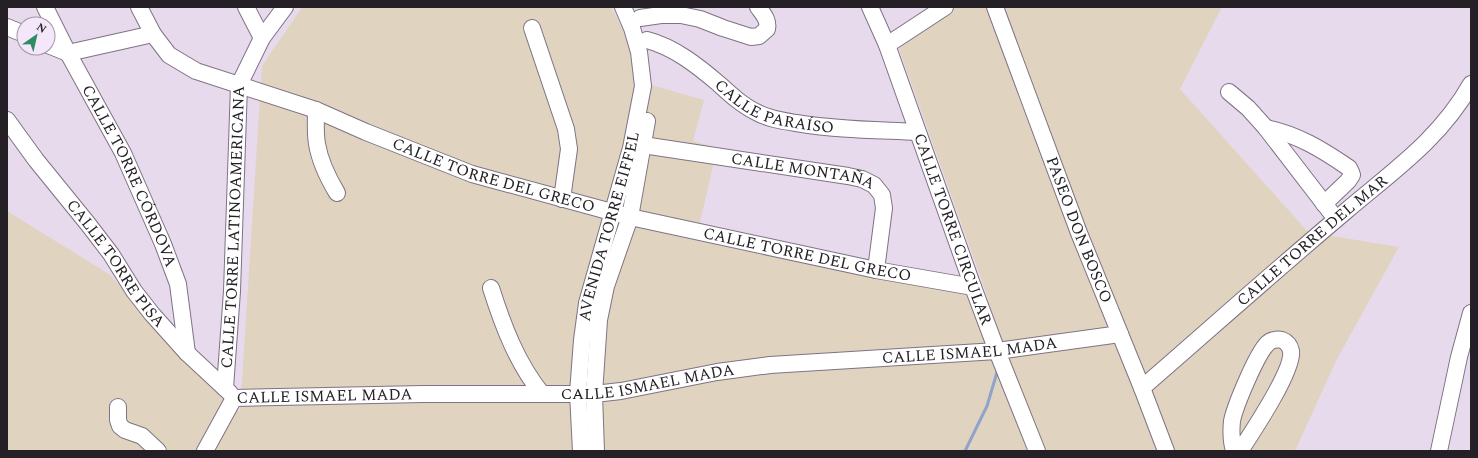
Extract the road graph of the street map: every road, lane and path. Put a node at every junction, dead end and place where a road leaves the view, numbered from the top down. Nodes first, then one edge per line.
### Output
1 (45, 7) edge
2 (139, 7) edge
3 (246, 7) edge
4 (285, 7) edge
5 (623, 7) edge
6 (758, 7) edge
7 (870, 7) edge
8 (945, 7) edge
9 (995, 7) edge
10 (637, 13) edge
11 (532, 28) dead end
12 (153, 34) junction
13 (262, 38) junction
14 (647, 40) junction
15 (887, 45) junction
16 (56, 48) edge
17 (68, 53) junction
18 (1471, 84) edge
19 (239, 85) junction
20 (1229, 92) dead end
21 (316, 110) junction
22 (7, 121) edge
23 (1266, 128) junction
24 (917, 132) junction
25 (643, 145) junction
26 (337, 193) dead end
27 (562, 199) junction
28 (1324, 204) junction
29 (613, 212) junction
30 (630, 217) junction
31 (1336, 219) junction
32 (876, 270) junction
33 (973, 287) junction
34 (491, 288) dead end
35 (1471, 314) edge
36 (1120, 334) junction
37 (997, 351) junction
38 (186, 353) junction
39 (1142, 388) junction
40 (230, 393) junction
41 (542, 394) junction
42 (586, 394) junction
43 (118, 407) dead end
44 (158, 451) edge
45 (205, 451) edge
46 (581, 451) edge
47 (596, 451) edge
48 (1038, 451) edge
49 (1166, 451) edge
50 (1234, 451) edge
51 (1240, 451) edge
52 (1439, 451) edge

1 - 17 street, CALLE TORRE CÓRDOVA
2 - 12 street, CALLE TORRE DEL GRECO
3 - 13 street
4 - 13 street, CALLE TORRE LATINOAMERICANA
5 - 29 street, AVENIDA TORRE EIFFEL
6 - 10 street
7 - 15 street, CALLE TORRE CIRCULAR
8 - 15 street
9 - 36 street, PASEO DON BOSCO
10 - 14 street, AVENIDA TORRE EIFFEL
11 - 27 street
12 - 17 street
12 - 19 street, CALLE TORRE DEL GRECO
13 - 19 street, CALLE TORRE LATINOAMERICANA
14 - 24 street, CALLE PARAÍSO
14 - 25 street, AVENIDA TORRE EIFFEL
15 - 24 street, CALLE TORRE CIRCULAR
16 - 17 street
17 - 38 street, CALLE TORRE CÓRDOVA
18 - 31 street, CALLE TORRE DEL MAR
19 - 21 street, CALLE TORRE DEL GRECO
19 - 40 street, CALLE TORRE LATINOAMERICANA
20 - 23 street
21 - 26 street
21 - 27 street, CALLE TORRE DEL GRECO
22 - 38 street, CALLE TORRE PISA
23 - 28 street
23 - 28 street
24 - 33 street, CALLE TORRE CIRCULAR
25 - 30 street, AVENIDA TORRE EIFFEL
25 - 32 street, CALLE MONTAÑA
27 - 29 street, CALLE TORRE DEL GRECO
28 - 31 street
29 - 30 street, CALLE TORRE DEL GRECO
29 - 42 street, AVENIDA TORRE EIFFEL
30 - 32 street, CALLE TORRE DEL GRECO
30 - 42 street, AVENIDA TORRE EIFFEL
31 - 39 street, CALLE TORRE DEL MAR
32 - 33 street, CALLE TORRE DEL GRECO
33 - 37 street, CALLE TORRE CIRCULAR
34 - 41 street
35 - 52 street
36 - 37 street, CALLE ISMAEL MADA
36 - 39 street, PASEO DON BOSCO
37 - 42 street, CALLE ISMAEL MADA
37 - 48 street, CALLE TORRE CIRCULAR
38 - 40 street, CALLE TORRE PISA
39 - 49 street, PASEO DON BOSCO
40 - 41 street, CALLE ISMAEL MADA
40 - 45 street, CALLE ISMAEL MADA
41 - 42 street, CALLE ISMAEL MADA
42 - 46 street, AVENIDA TORRE EIFFEL
42 - 47 street, AVENIDA TORRE EIFFEL
43 - 44 street
50 - 51 street

